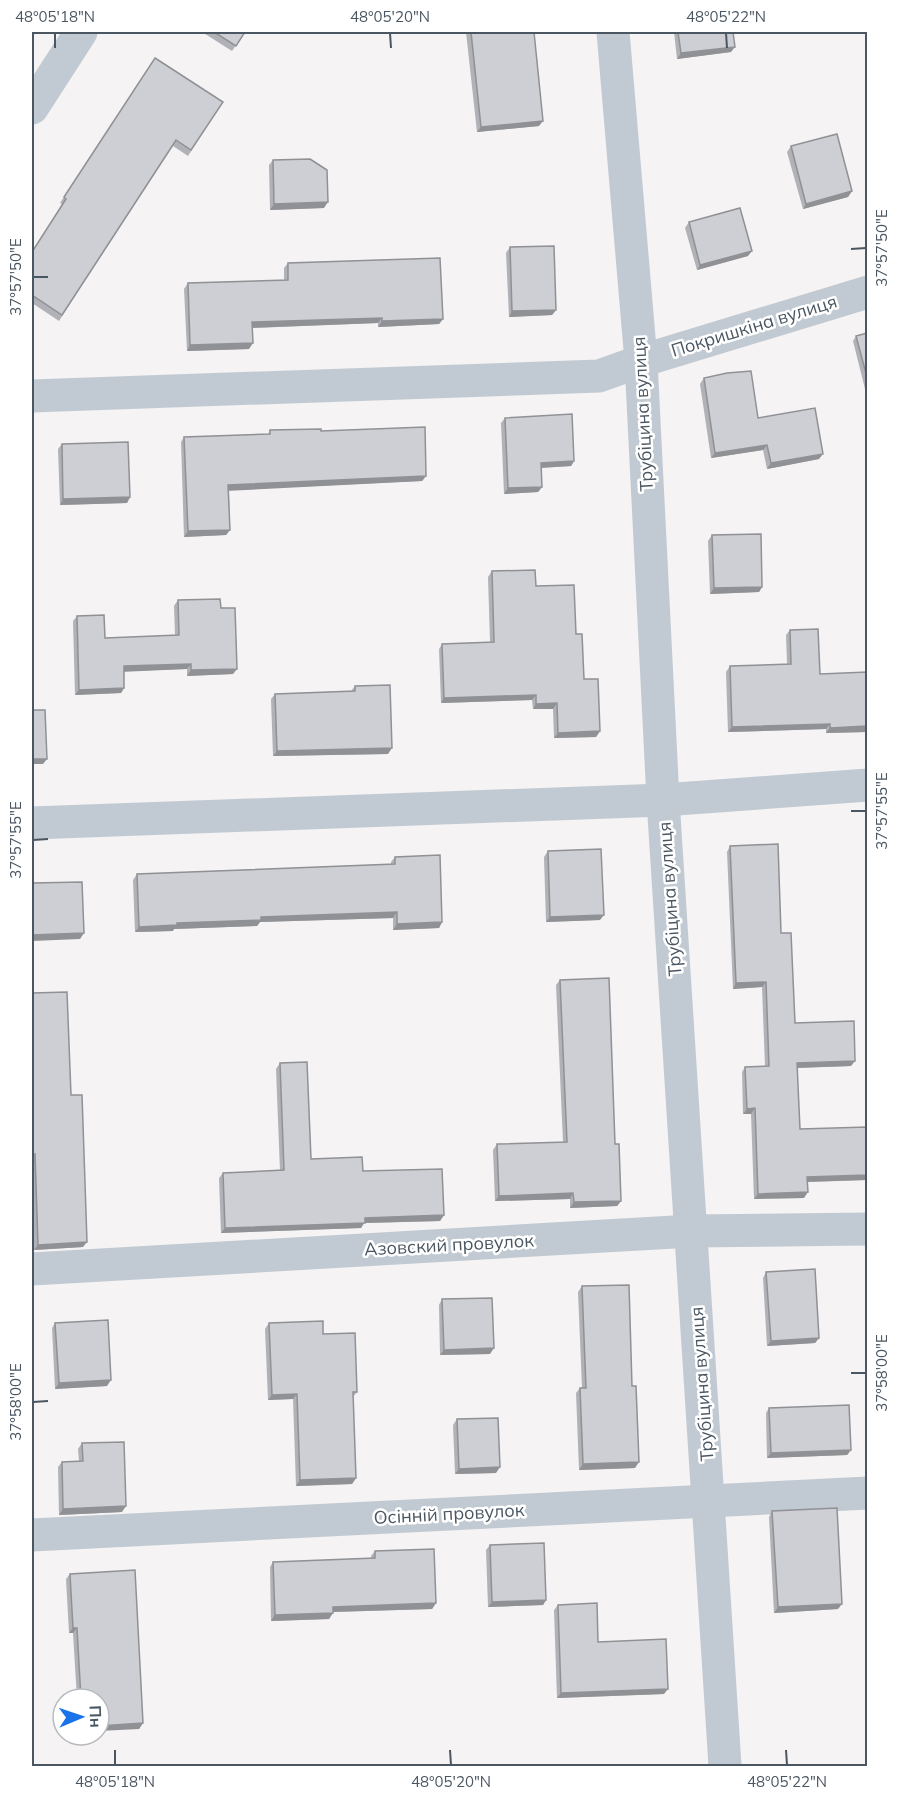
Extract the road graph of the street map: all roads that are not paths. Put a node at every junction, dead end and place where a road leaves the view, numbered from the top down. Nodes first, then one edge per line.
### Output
1 (81, 32) edge
2 (613, 32) edge
3 (32, 108) edge
4 (867, 292) edge
5 (641, 361) junction
6 (32, 396) edge
7 (867, 785) edge
8 (663, 800) junction
9 (32, 823) edge
10 (867, 1229) edge
11 (692, 1231) junction
12 (32, 1269) edge
13 (867, 1493) edge
14 (709, 1500) junction
15 (32, 1535) edge
16 (725, 1767) edge

1 - 3 street
2 - 5 street, Трубіцина вулиця
4 - 5 street, Покришкіна вулиця
5 - 6 street, Покришкіна вулиця
5 - 8 street, Трубіцина вулиця
7 - 8 street
8 - 9 street
8 - 11 street, Трубіцина вулиця
10 - 11 street, Азовский провулок
11 - 12 street, Азовский провулок
11 - 14 street, Трубіцина вулиця
13 - 14 street, Осінній провулок
14 - 15 street, Осінній провулок
14 - 16 street, Трубіцина вулиця

